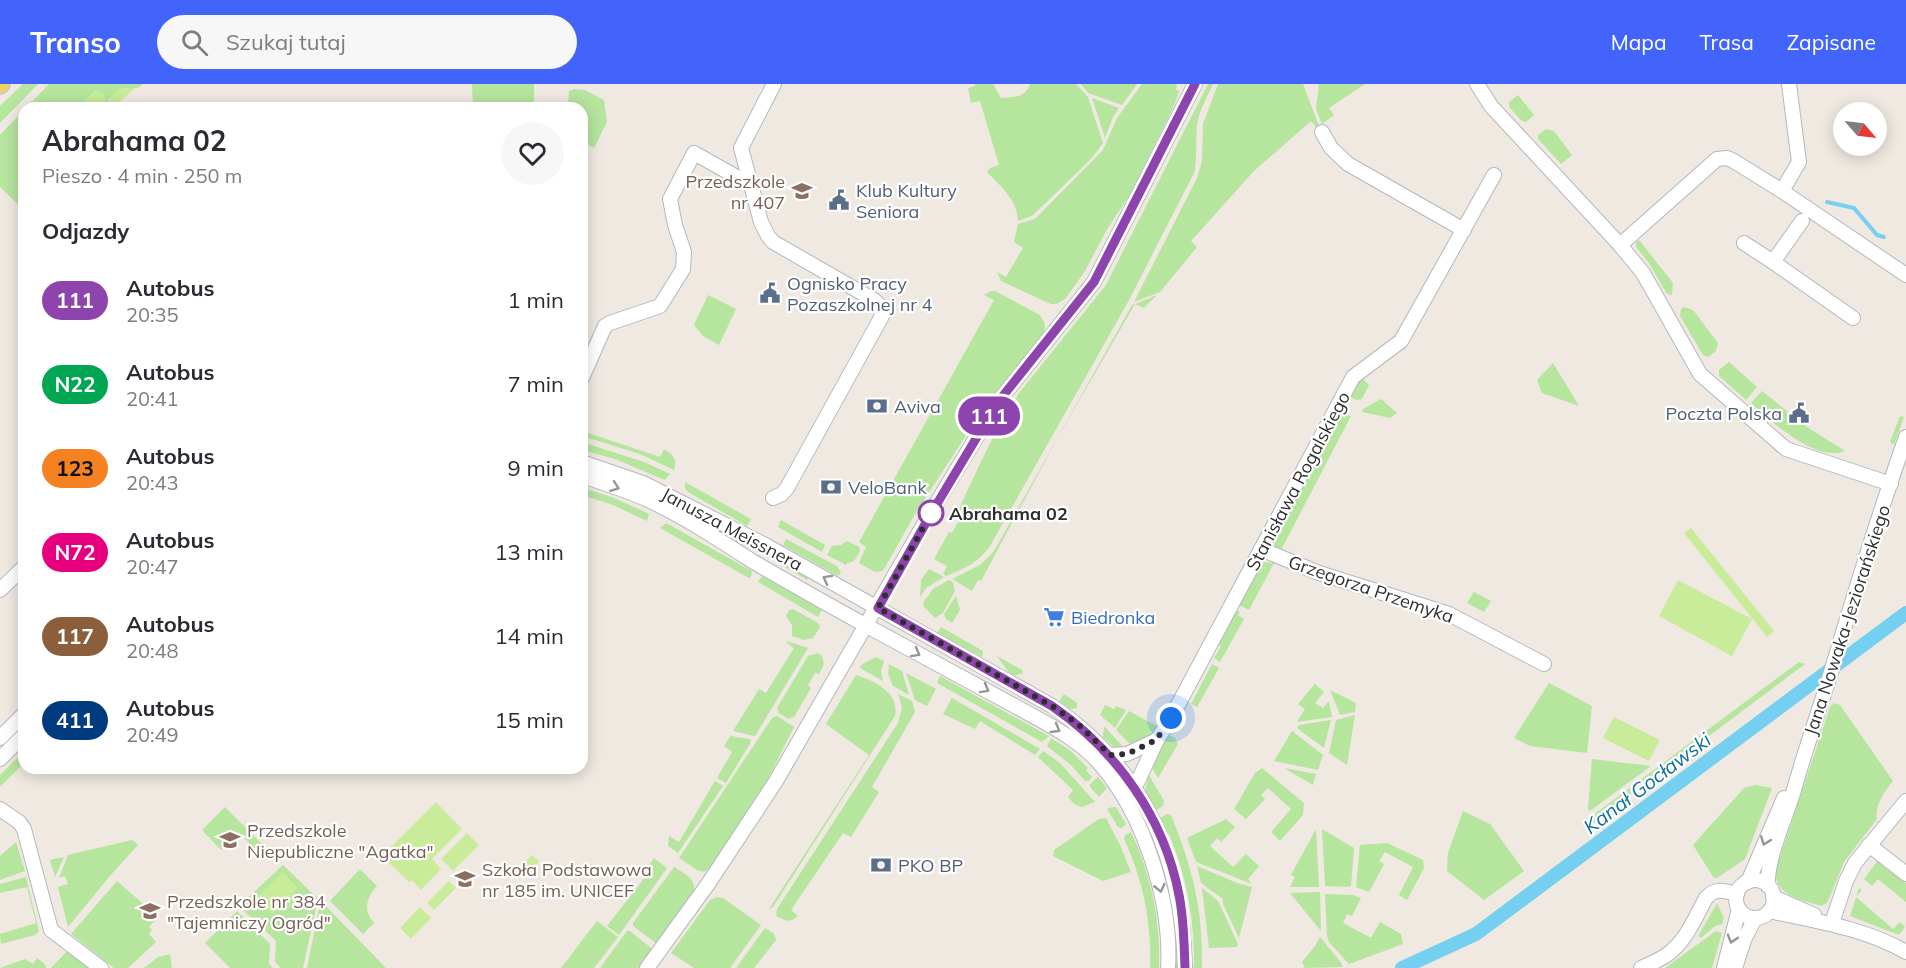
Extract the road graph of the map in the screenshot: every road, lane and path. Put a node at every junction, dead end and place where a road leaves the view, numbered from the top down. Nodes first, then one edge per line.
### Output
1 (774, 84) edge
2 (1195, 84) edge
3 (1476, 84) edge
4 (1790, 84) edge
5 (1322, 132) dead end
6 (741, 148) junction
7 (719, 168) junction
8 (1494, 176) dead end
9 (751, 185) junction
10 (1782, 191) junction
11 (1802, 221) dead end
12 (1464, 230) junction
13 (1744, 243) dead end
14 (1620, 245) junction
15 (1773, 262) junction
16 (1906, 275) edge
17 (1853, 318) dead end
18 (588, 364) edge
19 (1906, 437) edge
20 (588, 464) edge
21 (588, 478) edge
22 (1891, 484) junction
23 (772, 498) dead end
24 (1261, 549) junction
25 (18, 573) edge
26 (0, 590) edge
27 (878, 608) junction
28 (867, 626) junction
29 (1544, 664) dead end
30 (18, 720) edge
31 (0, 738) edge
32 (1156, 740) junction
33 (18, 741) edge
34 (1110, 755) junction
35 (0, 759) edge
36 (1799, 769) junction
37 (1127, 790) junction
38 (1906, 801) edge
39 (0, 809) edge
40 (1869, 845) junction
41 (1906, 874) edge
42 (1748, 882) junction
43 (1771, 891) junction
44 (1737, 894) junction
45 (1739, 909) junction
46 (1770, 911) junction
47 (1755, 918) junction
48 (1833, 923) junction
49 (1906, 952) edge
50 (101, 968) edge
51 (647, 968) edge
52 (1168, 968) edge
53 (1185, 968) edge
54 (1641, 968) edge
55 (1724, 968) edge
56 (1735, 968) edge

1 - 6 street
2 - 27 street
3 - 14 street
4 - 10 street
5 - 12 street
6 - 7 street
6 - 9 street
7 - 9 street
7 - 18 street
8 - 12 street, Stanisława Rogalskiego
9 - 23 street
10 - 14 street
10 - 16 street
11 - 15 street
12 - 24 street, Stanisława Rogalskiego
13 - 15 street
14 - 22 street
15 - 17 street
19 - 22 street, Jana Nowaka-Jeziorańskiego
27 -> 20 street, Janusza Meissnera
21 -> 28 street, Janusza Meissnera
22 - 36 street, Jana Nowaka-Jeziorańskiego
24 - 29 street, Grzegorza Przemyka
24 - 32 street, Stanisława Rogalskiego
25 - 26 street
27 - 28 street
27 - 34 street, Janusza Meissnera
28 -> 37 street, Janusza Meissnera
28 - 51 street
30 - 31 street
32 - 34 street
32 - 37 street, Stanisława Rogalskiego
33 - 35 street
34 - 37 street, Janusza Meissnera
36 -> 42 street, Jana Nowaka-Jeziorańskiego
36 - 43 street, Jana Nowaka-Jeziorańskiego
37 -> 52 street
37 - 53 street
38 - 40 street
39 - 50 street
40 - 41 street
40 - 48 street
42 - 43 street
42 - 44 street
43 - 46 street
43 - 48 street
44 - 45 street
44 - 54 street
45 - 47 street
45 -> 55 street
46 - 47 street
46 - 48 street
47 - 56 street
48 - 49 street

